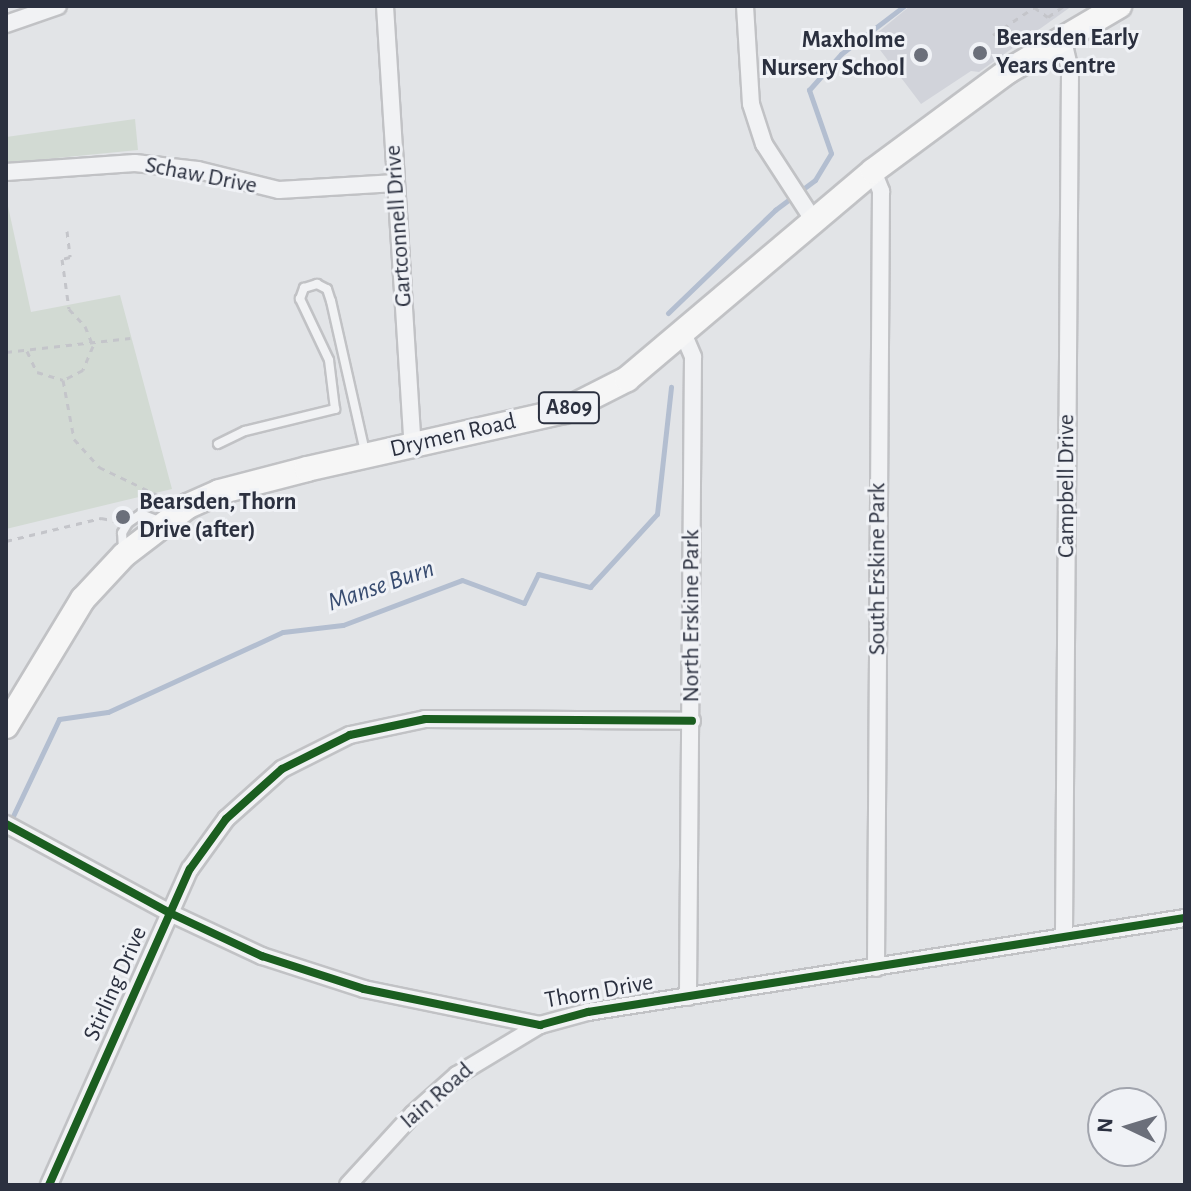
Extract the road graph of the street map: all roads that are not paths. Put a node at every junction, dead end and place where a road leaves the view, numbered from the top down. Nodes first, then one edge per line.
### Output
1 (58, 6) edge
2 (385, 6) edge
3 (745, 6) edge
4 (1119, 6) edge
5 (6, 24) edge
6 (1062, 36) junction
7 (873, 171) junction
8 (6, 172) edge
9 (396, 183) junction
10 (807, 212) junction
11 (683, 333) junction
12 (218, 444) dead end
13 (413, 446) junction
14 (366, 456) junction
15 (171, 517) junction
16 (124, 555) junction
17 (692, 721) junction
18 (6, 726) edge
19 (6, 824) edge
20 (170, 913) junction
21 (1185, 918) edge
22 (1064, 937) junction
23 (876, 968) junction
24 (688, 997) junction
25 (540, 1025) junction
26 (49, 1185) edge
27 (348, 1185) edge

1 - 5 street
2 - 9 street, Gartconnell Drive
3 - 10 street
4 - 6 main road, Drymen Road / A809
6 - 7 main road, Drymen Road / A809
6 - 22 street, Campbell Drive
7 - 10 main road, Drymen Road / A809
7 - 23 street, South Erskine Park
8 - 9 street, Schaw Drive
9 - 13 street, Gartconnell Drive
10 - 11 main road, Drymen Road / A809
11 - 13 main road, Drymen Road / A809
11 - 17 street, North Erskine Park
12 - 14 lane
13 - 14 main road, Drymen Road / A809
14 - 15 main road, Drymen Road / A809
15 - 16 main road, Drymen Road / A809
15 - 16 lane
16 - 18 main road, Drymen Road / A809
17 - 20 street, Stirling Drive
17 - 24 street, North Erskine Park
19 - 20 street, Thorn Drive
20 - 25 street, Thorn Drive
20 - 26 street, Stirling Drive
21 - 22 street, Thorn Drive
22 - 23 street, Thorn Drive
23 - 24 street, Thorn Drive
24 - 25 street, Thorn Drive
25 - 27 street, Iain Road

